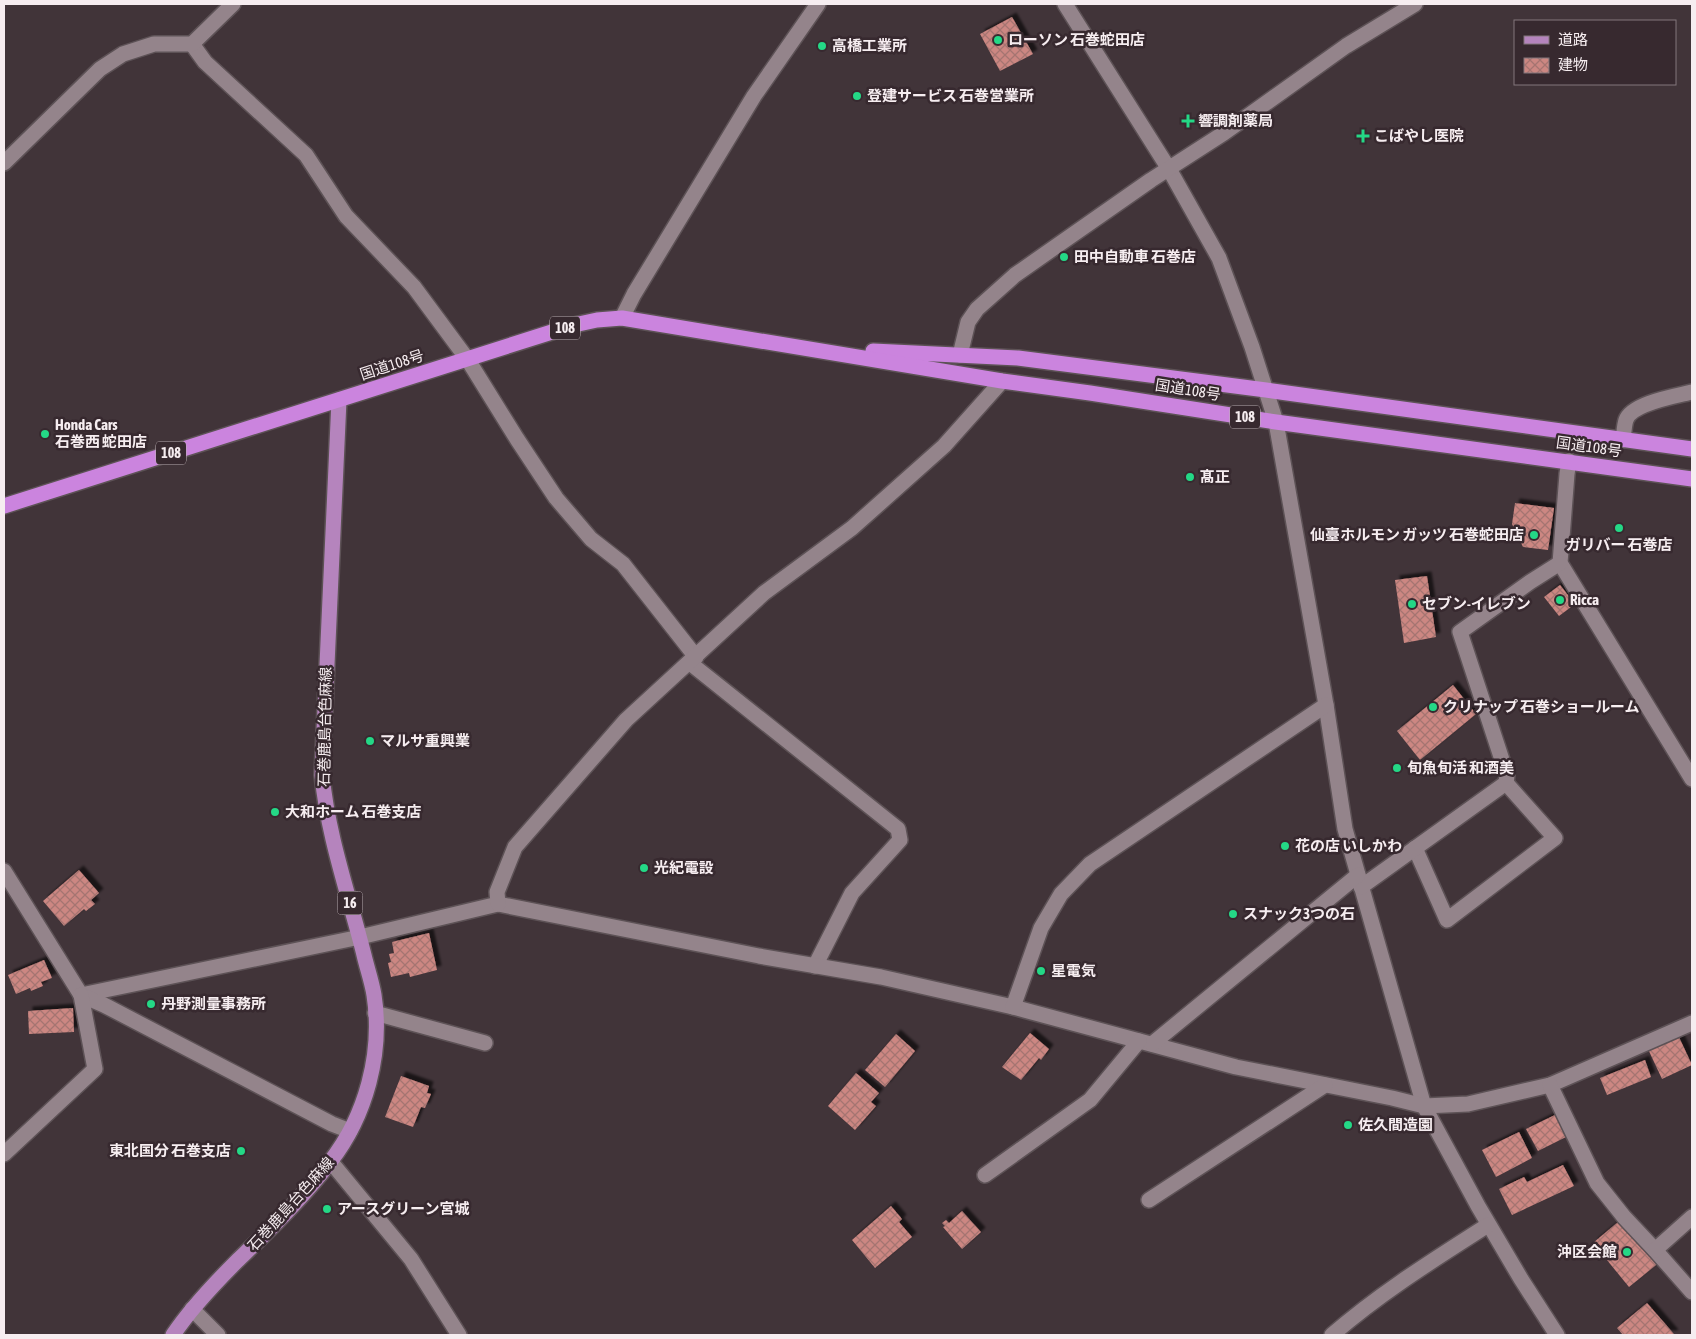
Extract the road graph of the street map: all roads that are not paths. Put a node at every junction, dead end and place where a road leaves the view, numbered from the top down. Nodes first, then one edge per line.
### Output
1 (233, 4) edge
2 (818, 4) edge
3 (1065, 4) edge
4 (1414, 4) edge
5 (192, 44) junction
6 (4, 163) edge
7 (1169, 169) junction
8 (622, 318) junction
9 (799, 348) junction
10 (960, 355) junction
11 (468, 360) junction
12 (1002, 381) junction
13 (1266, 390) junction
14 (1692, 392) edge
15 (339, 400) junction
16 (1276, 422) junction
17 (1623, 440) junction
18 (1692, 449) edge
19 (1569, 461) junction
20 (1692, 479) edge
21 (4, 506) edge
22 (1560, 563) junction
23 (693, 660) junction
24 (1326, 705) junction
25 (1692, 779) edge
26 (1506, 783) junction
27 (1415, 848) junction
28 (4, 870) edge
29 (1360, 881) junction
30 (498, 904) junction
31 (360, 937) junction
32 (815, 966) junction
33 (81, 995) junction
34 (1013, 1007) junction
35 (375, 1014) junction
36 (1692, 1023) edge
37 (484, 1043) dead end
38 (1146, 1043) junction
39 (1325, 1084) junction
40 (1550, 1084) junction
41 (1424, 1106) junction
42 (350, 1131) junction
43 (4, 1154) edge
44 (331, 1162) junction
45 (985, 1175) dead end
46 (1150, 1200) dead end
47 (1692, 1217) edge
48 (1488, 1224) junction
49 (1655, 1250) junction
50 (1692, 1292) edge
51 (192, 1309) junction
52 (173, 1335) edge
53 (218, 1335) edge
54 (459, 1335) edge
55 (1332, 1335) edge
56 (1557, 1335) edge

1 - 5 street
2 - 8 street
3 - 7 street
4 - 7 street
5 - 6 street
5 - 11 street
7 - 10 street
7 - 13 street
8 - 9 highway, 国道108号 / 108
8 - 11 highway, 国道108号 / 108
9 - 10 highway, 国道108号 / 108
9 - 12 highway, 国道108号 / 108
10 - 13 highway, 国道108号 / 108
11 - 15 highway, 国道108号 / 108
11 - 23 street
12 - 16 highway, 国道108号 / 108
12 - 23 street
13 - 16 street
13 - 17 highway, 国道108号 / 108
14 - 17 street
15 - 21 highway, 国道108号 / 108
15 - 31 main road, 石巻鹿島台色麻線 / 16
16 - 19 highway, 国道108号 / 108
16 - 24 street
17 - 18 highway, 国道108号 / 108
19 - 20 highway, 国道108号 / 108
19 - 22 street
22 - 25 street
22 - 26 street
23 - 30 street
23 - 32 street
24 - 29 street
24 - 34 street
26 - 27 street
26 - 27 street
27 - 29 street
28 - 33 street
29 - 38 street
29 - 41 street
30 - 31 street
30 - 32 street
31 - 33 street
31 - 35 main road, 石巻鹿島台色麻線 / 16
32 - 34 street
33 - 42 street
33 - 43 street
34 - 38 street
35 - 37 street
35 - 42 main road, 石巻鹿島台色麻線 / 16
36 - 40 street
38 - 39 street
38 - 45 street
39 - 41 street
39 - 46 street
40 - 41 street
40 - 49 street
41 - 48 street
42 - 44 main road, 石巻鹿島台色麻線 / 16
44 - 51 main road, 石巻鹿島台色麻線 / 16
44 - 54 street
47 - 49 street
48 - 55 street
48 - 56 street
49 - 50 street
51 - 52 main road, 石巻鹿島台色麻線 / 16
51 - 53 street

